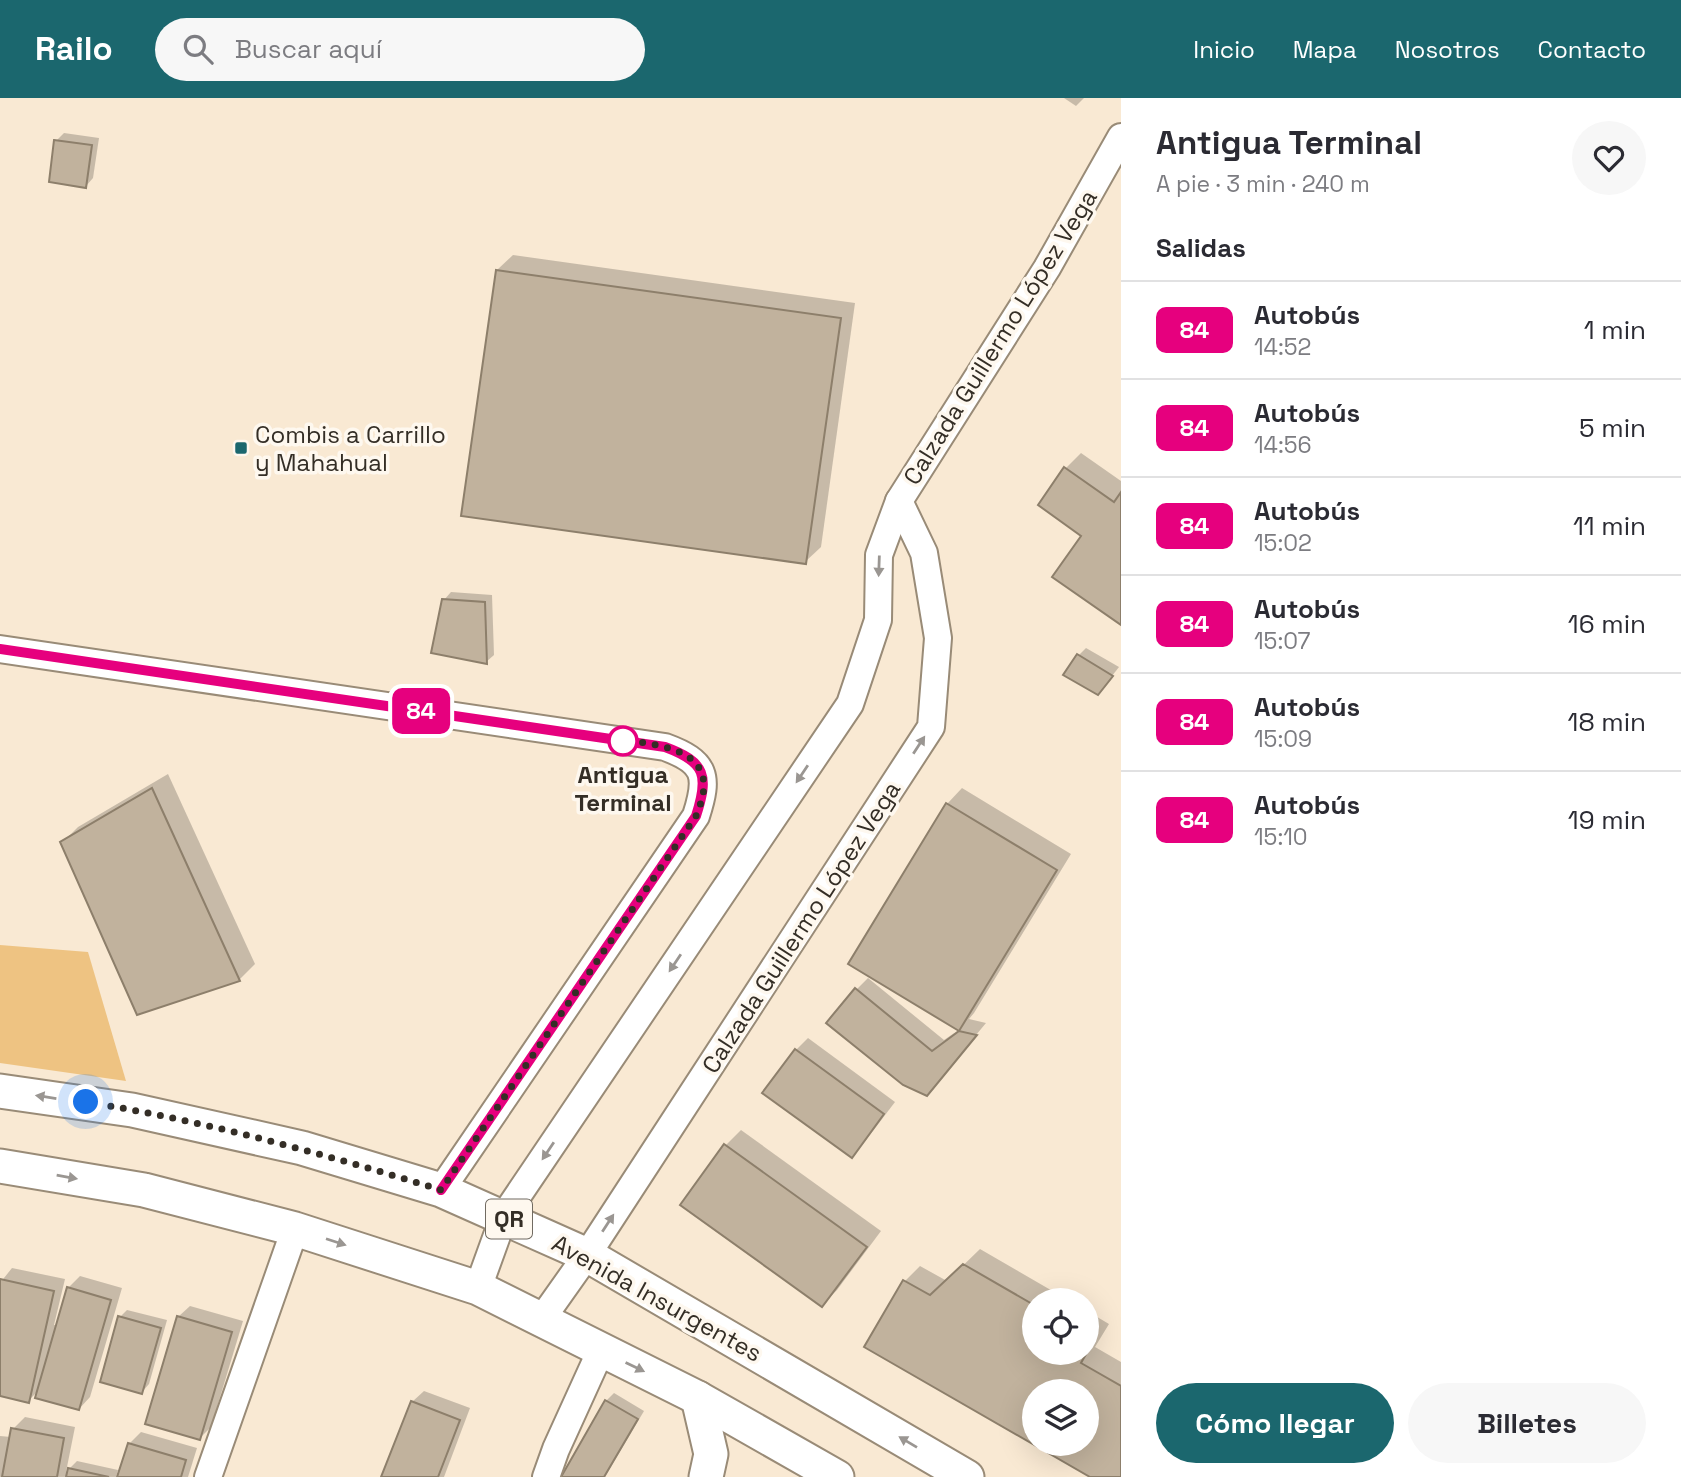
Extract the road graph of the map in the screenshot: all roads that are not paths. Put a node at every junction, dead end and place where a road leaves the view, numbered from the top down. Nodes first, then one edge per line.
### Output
1 (1121, 137) edge
2 (899, 501) junction
3 (0, 649) edge
4 (0, 1091) edge
5 (0, 1166) edge
6 (441, 1190) junction
7 (504, 1216) junction
8 (295, 1229) junction
9 (587, 1255) junction
10 (478, 1288) junction
11 (541, 1320) junction
12 (601, 1350) junction
13 (698, 1398) junction
14 (818, 1474) edge
15 (208, 1477) edge
16 (546, 1477) edge
17 (706, 1477) edge
18 (967, 1477) edge

1 - 2 street, Calzada Guillermo López Vega
2 -> 7 street, Calzada Guillermo López Vega
9 -> 2 street, Calzada Guillermo López Vega
3 - 6 street
6 -> 4 main road, Avenida Insurgentes / QR
5 -> 8 main road
6 - 7 main road, Avenida Insurgentes / QR
7 - 9 main road, Avenida Insurgentes / QR
7 - 10 street, Calzada Guillermo López Vega
8 -> 10 main road
8 - 15 street
9 - 11 street, Calzada Guillermo López Vega
18 -> 9 main road, Avenida Insurgentes / QR
10 - 11 main road
11 - 12 main road
12 -> 13 main road
12 - 16 street
13 - 14 main road
13 - 17 main road

